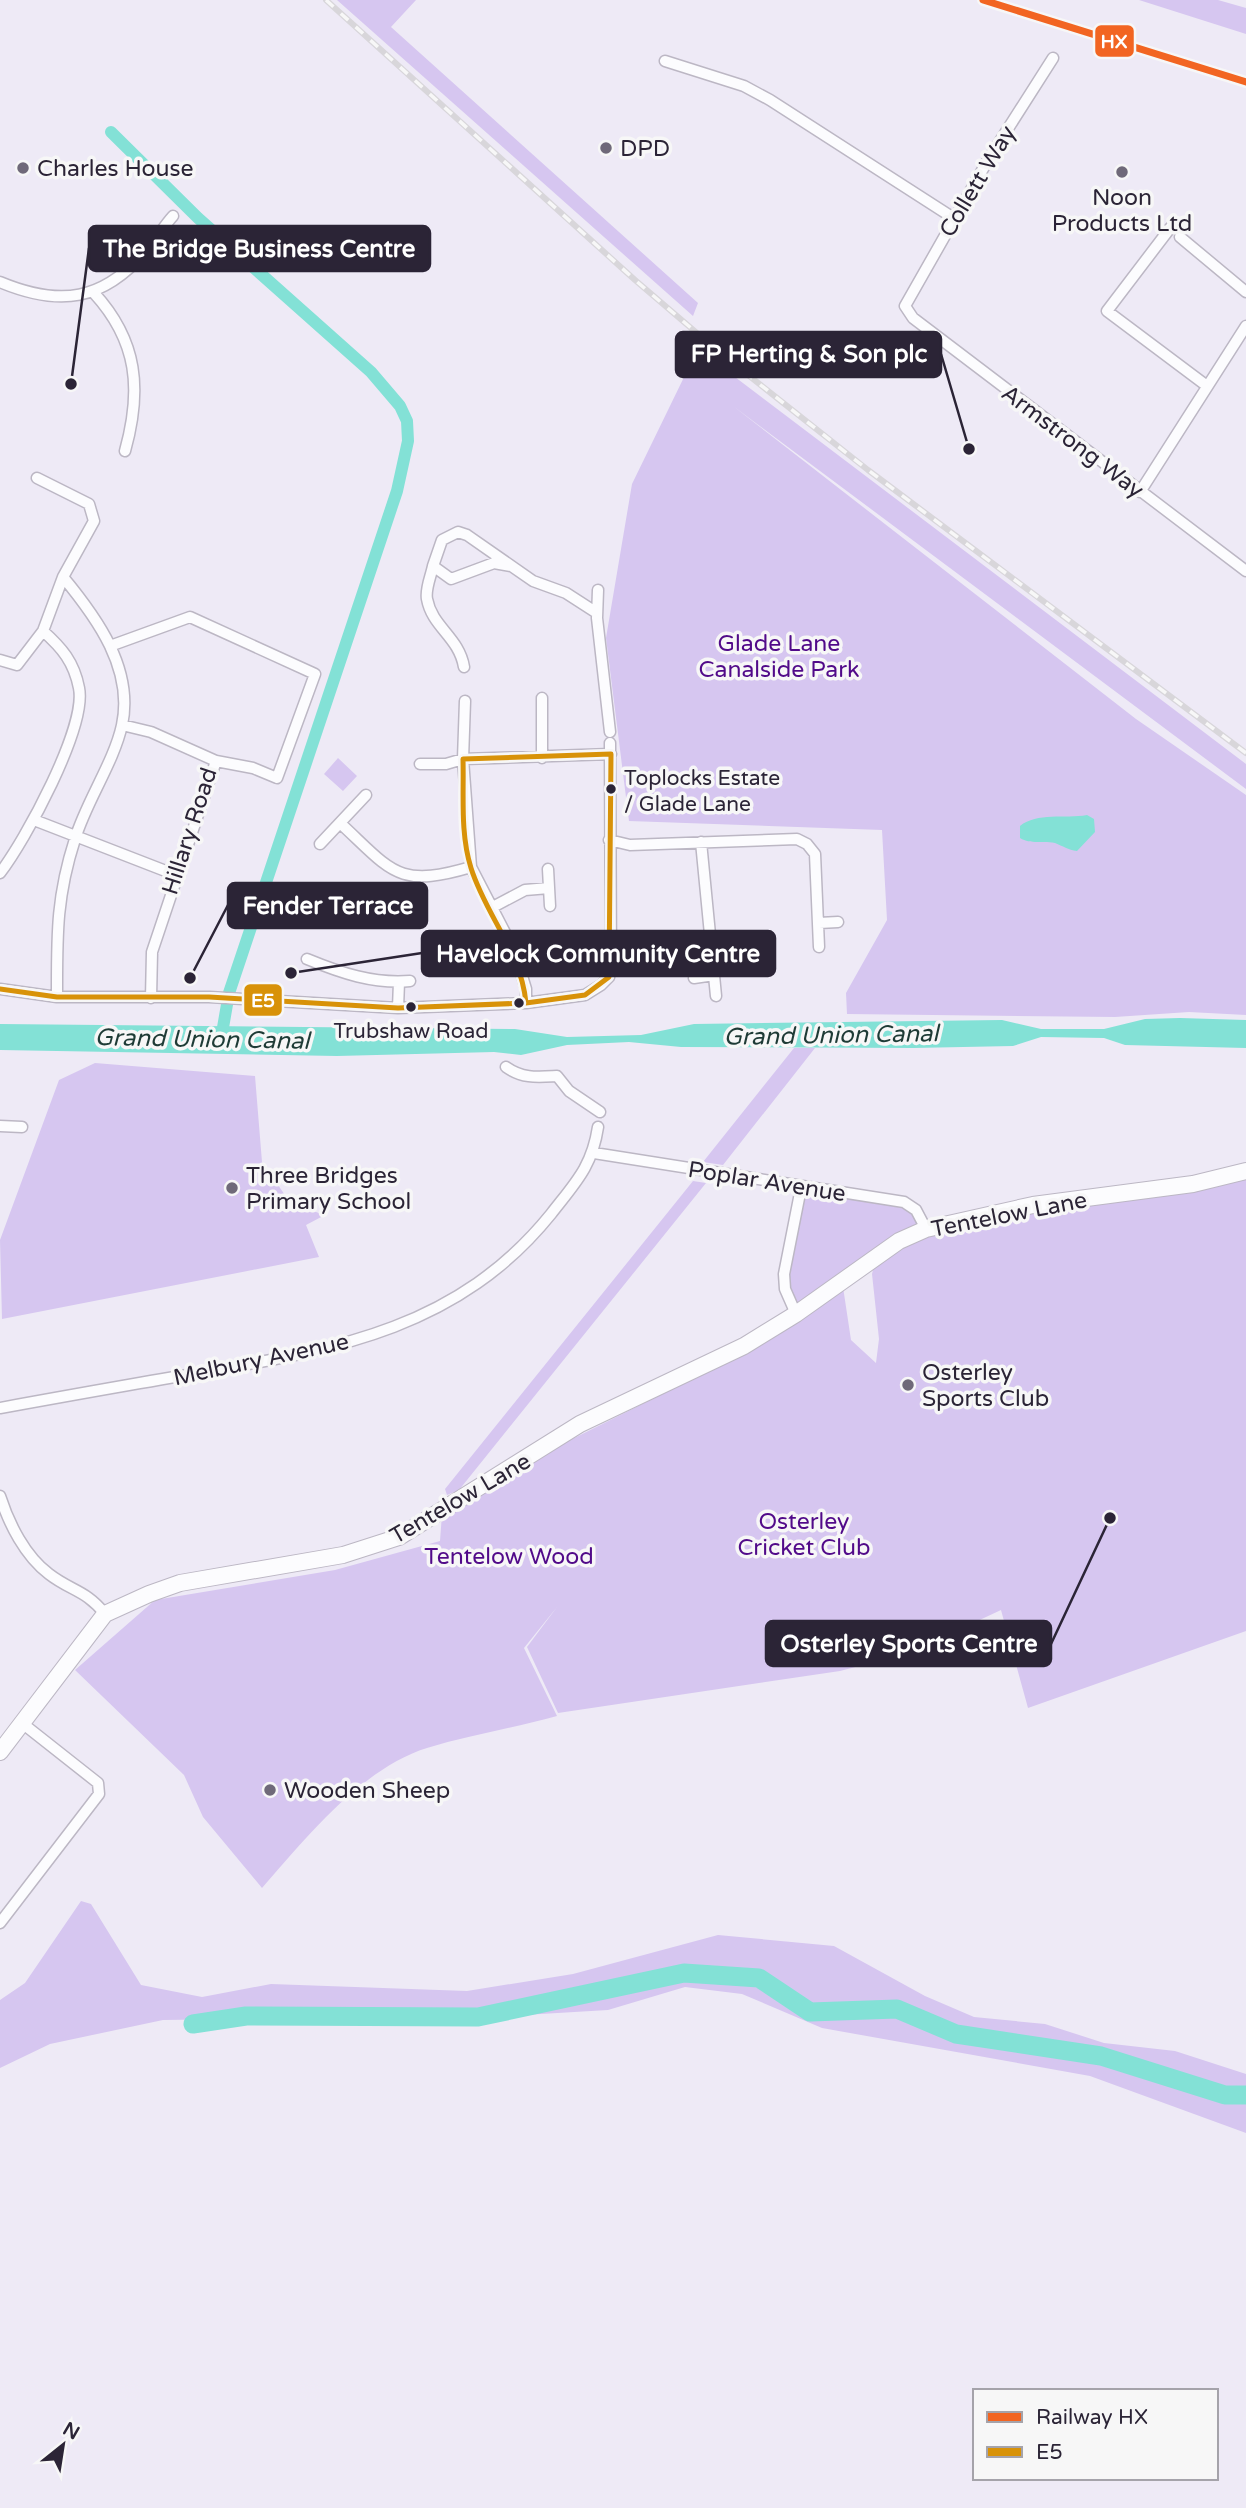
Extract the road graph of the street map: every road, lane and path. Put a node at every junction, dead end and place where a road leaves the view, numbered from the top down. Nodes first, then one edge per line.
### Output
1 (1053, 58) dead end
2 (665, 61) dead end
3 (955, 219) junction
4 (170, 220) dead end
5 (1174, 223) dead end
6 (1180, 237) dead end
7 (0, 282) edge
8 (1246, 292) edge
9 (94, 293) junction
10 (905, 306) joint
11 (1246, 326) edge
12 (1207, 386) junction
13 (125, 451) dead end
14 (37, 478) dead end
15 (1140, 492) junction
16 (433, 566) junction
17 (511, 566) junction
18 (1246, 570) edge
19 (63, 577) junction
20 (451, 579) junction
21 (598, 590) dead end
22 (427, 592) junction
23 (597, 613) junction
24 (43, 631) junction
25 (110, 646) junction
26 (0, 660) edge
27 (464, 667) dead end
28 (542, 698) dead end
29 (465, 701) dead end
30 (122, 725) junction
31 (610, 743) junction
32 (542, 758) junction
33 (463, 759) junction
34 (216, 761) junction
35 (420, 764) dead end
36 (366, 795) dead end
37 (34, 820) junction
38 (340, 823) junction
39 (75, 836) junction
40 (609, 840) junction
41 (701, 842) junction
42 (320, 844) dead end
43 (471, 867) junction
44 (548, 869) dead end
45 (0, 873) edge
46 (176, 875) junction
47 (549, 888) junction
48 (550, 906) dead end
49 (491, 908) junction
50 (838, 922) dead end
51 (819, 923) junction
52 (820, 947) dead end
53 (307, 958) dead end
54 (578, 965) dead end
55 (521, 969) junction
56 (714, 975) junction
57 (694, 978) dead end
58 (0, 989) edge
59 (716, 996) dead end
60 (57, 997) junction
61 (152, 998) junction
62 (526, 1003) junction
63 (398, 1008) junction
64 (506, 1067) dead end
65 (600, 1112) dead end
66 (0, 1126) edge
67 (22, 1127) dead end
68 (598, 1127) dead end
69 (594, 1153) junction
70 (1246, 1171) edge
71 (801, 1188) junction
72 (926, 1229) junction
73 (796, 1314) junction
74 (0, 1408) edge
75 (0, 1496) edge
76 (105, 1615) junction
77 (22, 1723) junction
78 (0, 1752) edge
79 (0, 1923) edge

1 - 3 street, Collett Way
2 - 3 street
3 - 10 street, Collett Way
4 - 9 street
5 - 12 street
6 - 8 street
7 - 9 street
9 - 13 street
10 - 15 street, Armstrong Way
11 - 12 street
12 - 15 street
14 - 19 street
15 - 18 street, Armstrong Way
16 - 17 street
16 - 20 street
16 - 22 street
17 - 20 street
17 - 23 street
19 - 24 street
19 - 25 street
20 - 22 street
21 - 23 street
22 - 27 street
23 - 31 street
24 - 26 street
24 - 37 street
25 - 30 street
25 - 34 street
28 - 32 street
29 - 33 street
30 - 34 street, Hillary Road
30 - 39 street
31 - 32 street
31 - 40 street
32 - 33 street
33 - 35 street
33 - 43 street
34 - 46 street, Hillary Road
36 - 38 street
37 - 39 street
37 - 45 street
38 - 42 street
38 - 43 street
39 - 46 street
39 - 60 street
40 - 41 street
40 - 62 street
41 - 51 street
41 - 56 street
43 - 49 street
44 - 47 street
46 - 61 street, Hillary Road
47 - 48 street
47 - 49 street
49 - 55 street
50 - 51 street
51 - 52 street
53 - 63 street
54 - 55 street
55 - 62 street
56 - 57 street
56 - 59 street
58 - 60 street
60 - 61 street
61 - 63 street
62 - 63 street
64 - 65 street
66 - 67 street
68 - 69 street, Melbury Avenue
69 - 71 street, Poplar Avenue
69 - 74 street, Melbury Avenue
70 - 72 main road, Tentelow Lane
71 - 72 street, Poplar Avenue
71 - 73 street
72 - 73 main road, Tentelow Lane
73 - 76 main road, Tentelow Lane
75 - 76 street
76 - 77 main road, Tentelow Lane
77 - 78 main road, Tentelow Lane
77 - 79 street

